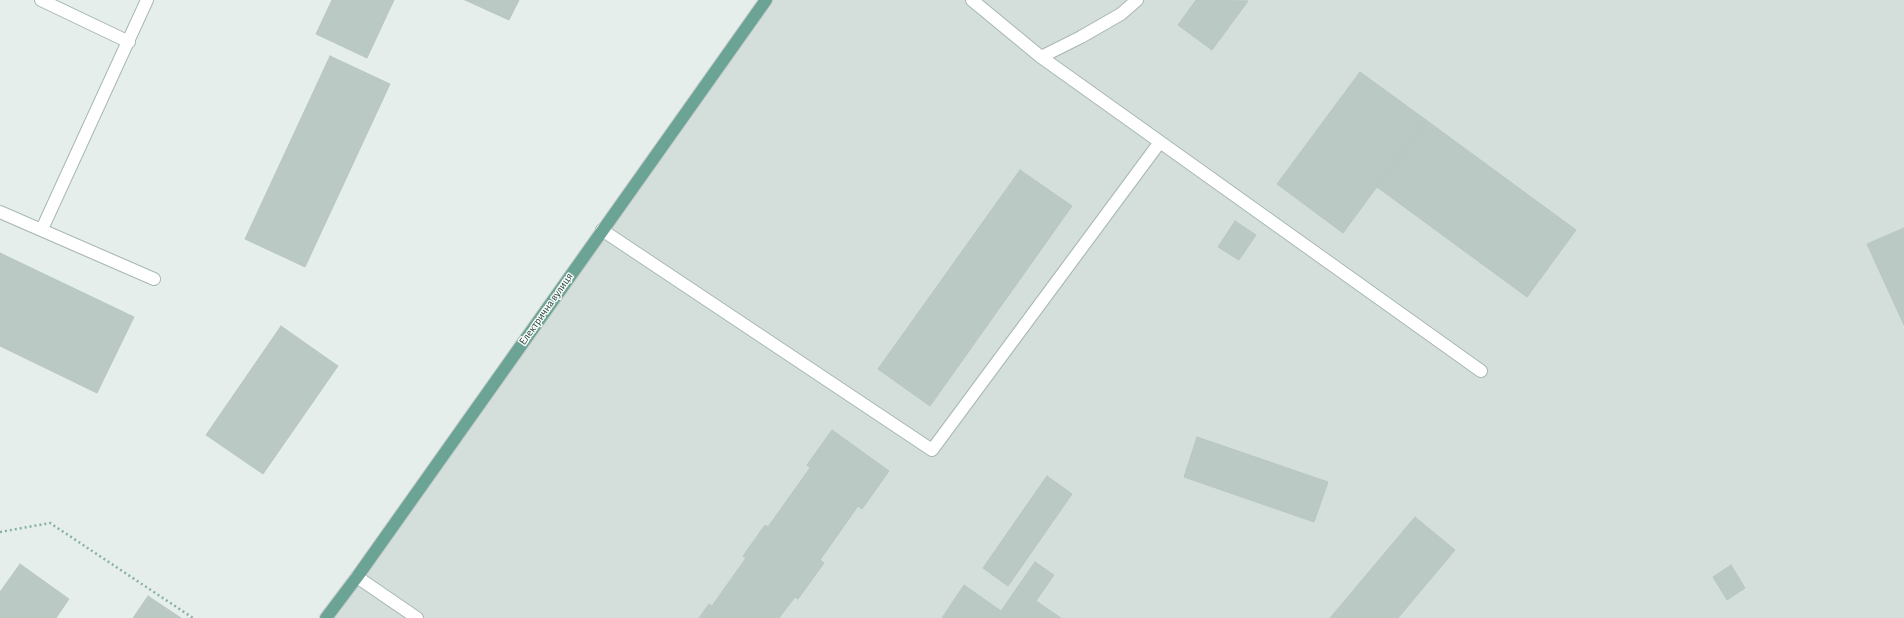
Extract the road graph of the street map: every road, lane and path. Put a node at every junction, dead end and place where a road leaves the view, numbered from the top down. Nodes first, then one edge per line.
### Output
1 (42, 0) edge
2 (147, 0) edge
3 (766, 0) edge
4 (972, 0) edge
5 (1137, 0) edge
6 (129, 42) junction
7 (1041, 57) junction
8 (1160, 142) junction
9 (0, 212) edge
10 (42, 229) junction
11 (602, 230) junction
12 (154, 279) dead end
13 (1481, 371) dead end
14 (0, 532) edge
15 (357, 577) junction
16 (193, 618) edge
17 (326, 618) edge
18 (417, 618) edge

1 - 6 lane
2 - 6 lane
3 - 11 main road, Електрична вулиця
4 - 7 lane
5 - 7 lane
6 - 10 lane
7 - 8 lane
8 - 11 lane
8 - 13 lane
9 - 10 lane
10 - 12 lane
11 - 15 main road, Електрична вулиця
14 - 16 path
15 - 17 main road, Електрична вулиця
15 - 18 lane

